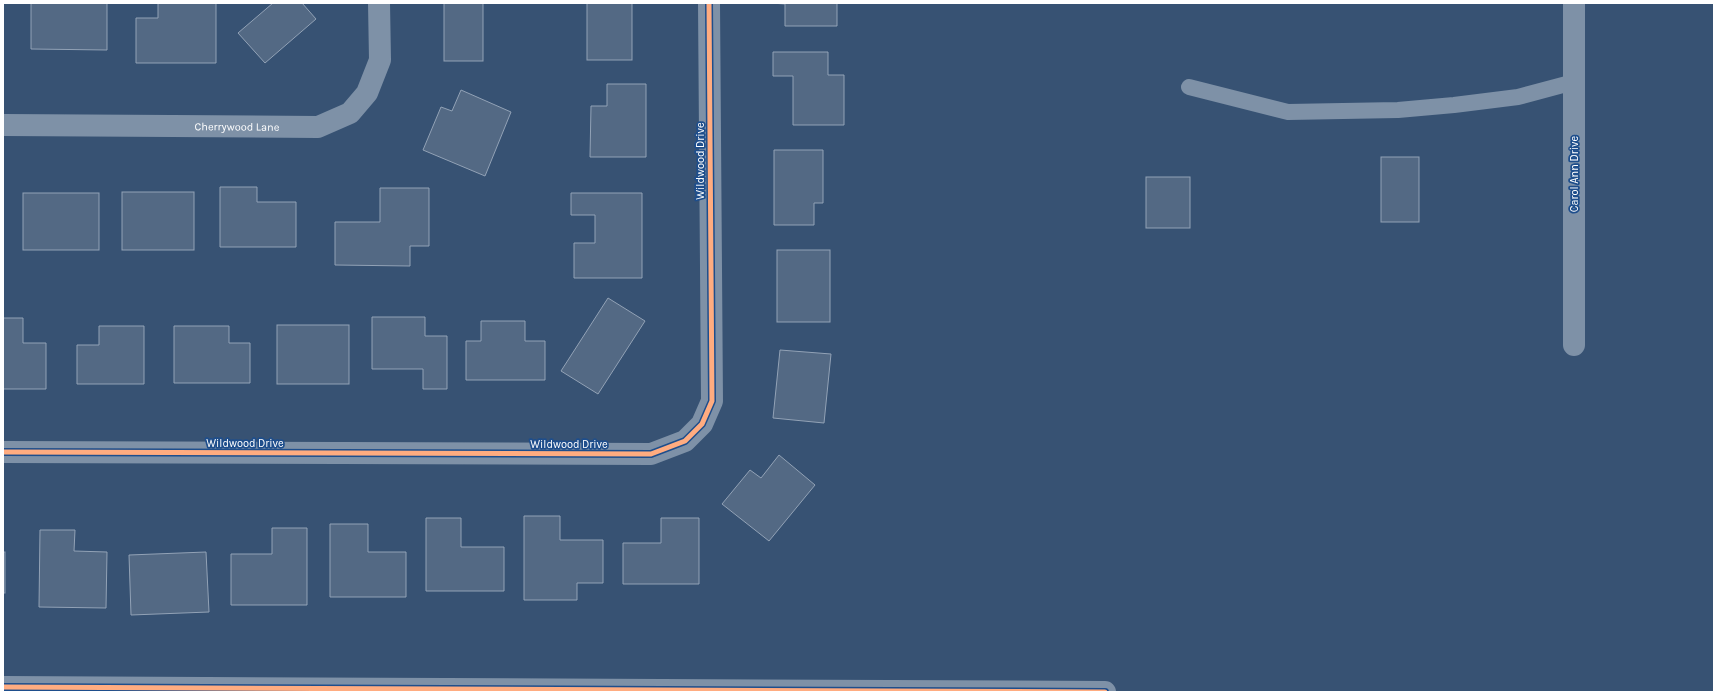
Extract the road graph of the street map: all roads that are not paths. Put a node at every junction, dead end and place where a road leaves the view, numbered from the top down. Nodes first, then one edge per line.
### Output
1 (380, 3) edge
2 (709, 3) edge
3 (1574, 3) edge
4 (1574, 82) junction
5 (1189, 87) dead end
6 (3, 125) edge
7 (1574, 345) dead end
8 (3, 452) edge
9 (3, 687) edge
10 (1105, 692) edge

1 - 6 street, Cherrywood Lane
2 - 8 street, Wildwood Drive
3 - 4 street, Carol Ann Drive
4 - 5 lane
4 - 7 street, Carol Ann Drive
9 - 10 street

